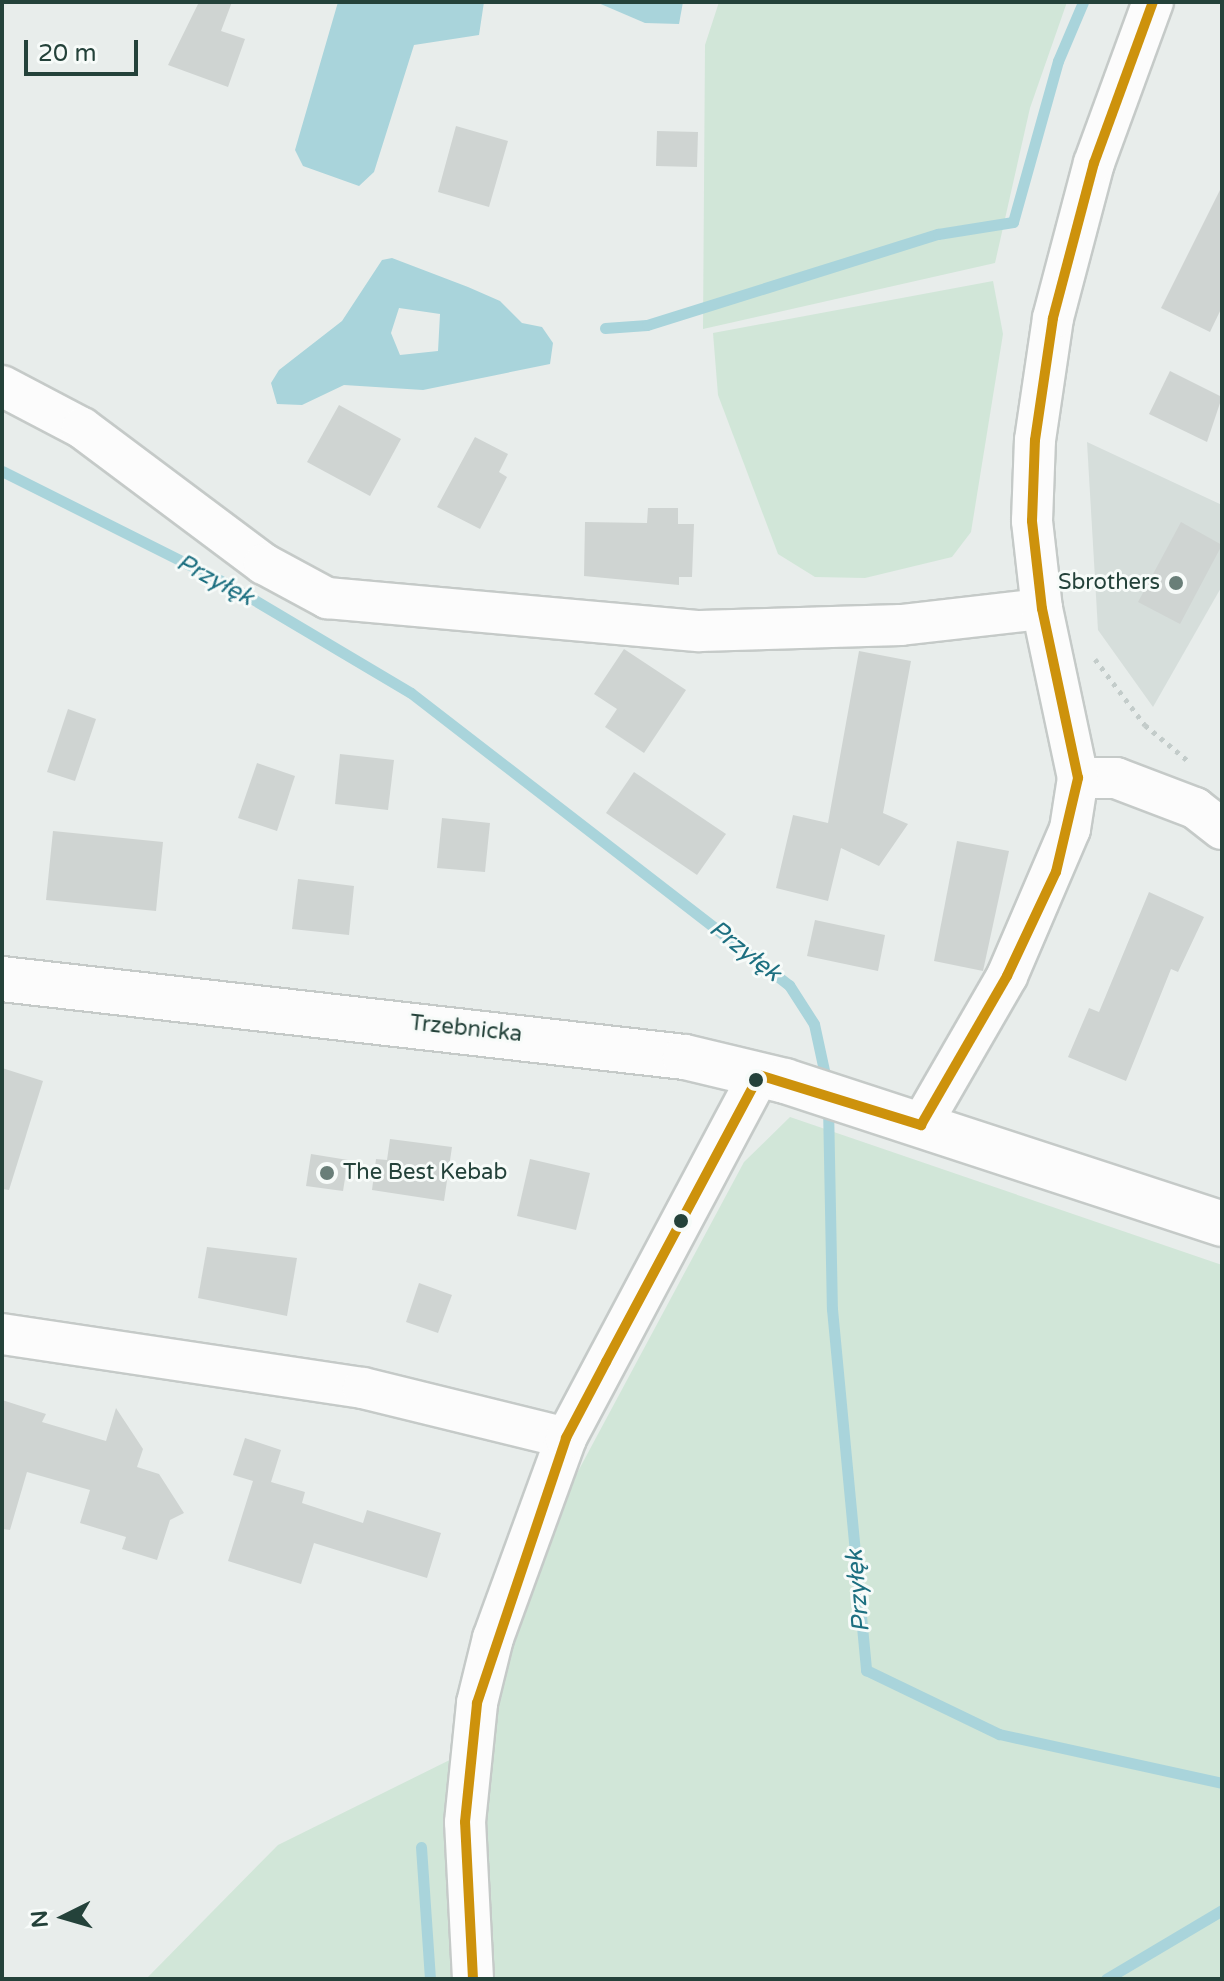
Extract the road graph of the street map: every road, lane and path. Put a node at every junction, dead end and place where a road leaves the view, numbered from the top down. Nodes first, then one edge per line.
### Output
1 (1153, 2) edge
2 (2, 386) edge
3 (1042, 609) junction
4 (1092, 654) dead end
5 (1200, 771) dead end
6 (1078, 778) junction
7 (1222, 829) edge
8 (2, 979) edge
9 (772, 1078) junction
10 (921, 1125) junction
11 (1222, 1224) edge
12 (2, 1334) edge
13 (566, 1438) junction
14 (473, 1979) edge

1 - 3 street
2 - 3 street
3 - 6 street
4 - 5 path
6 - 7 street
6 - 10 street
8 - 9 street, Trzebnicka
9 - 10 street, Trzebnicka
9 - 13 street
10 - 11 street, Trzebnicka
12 - 13 street
13 - 14 street

